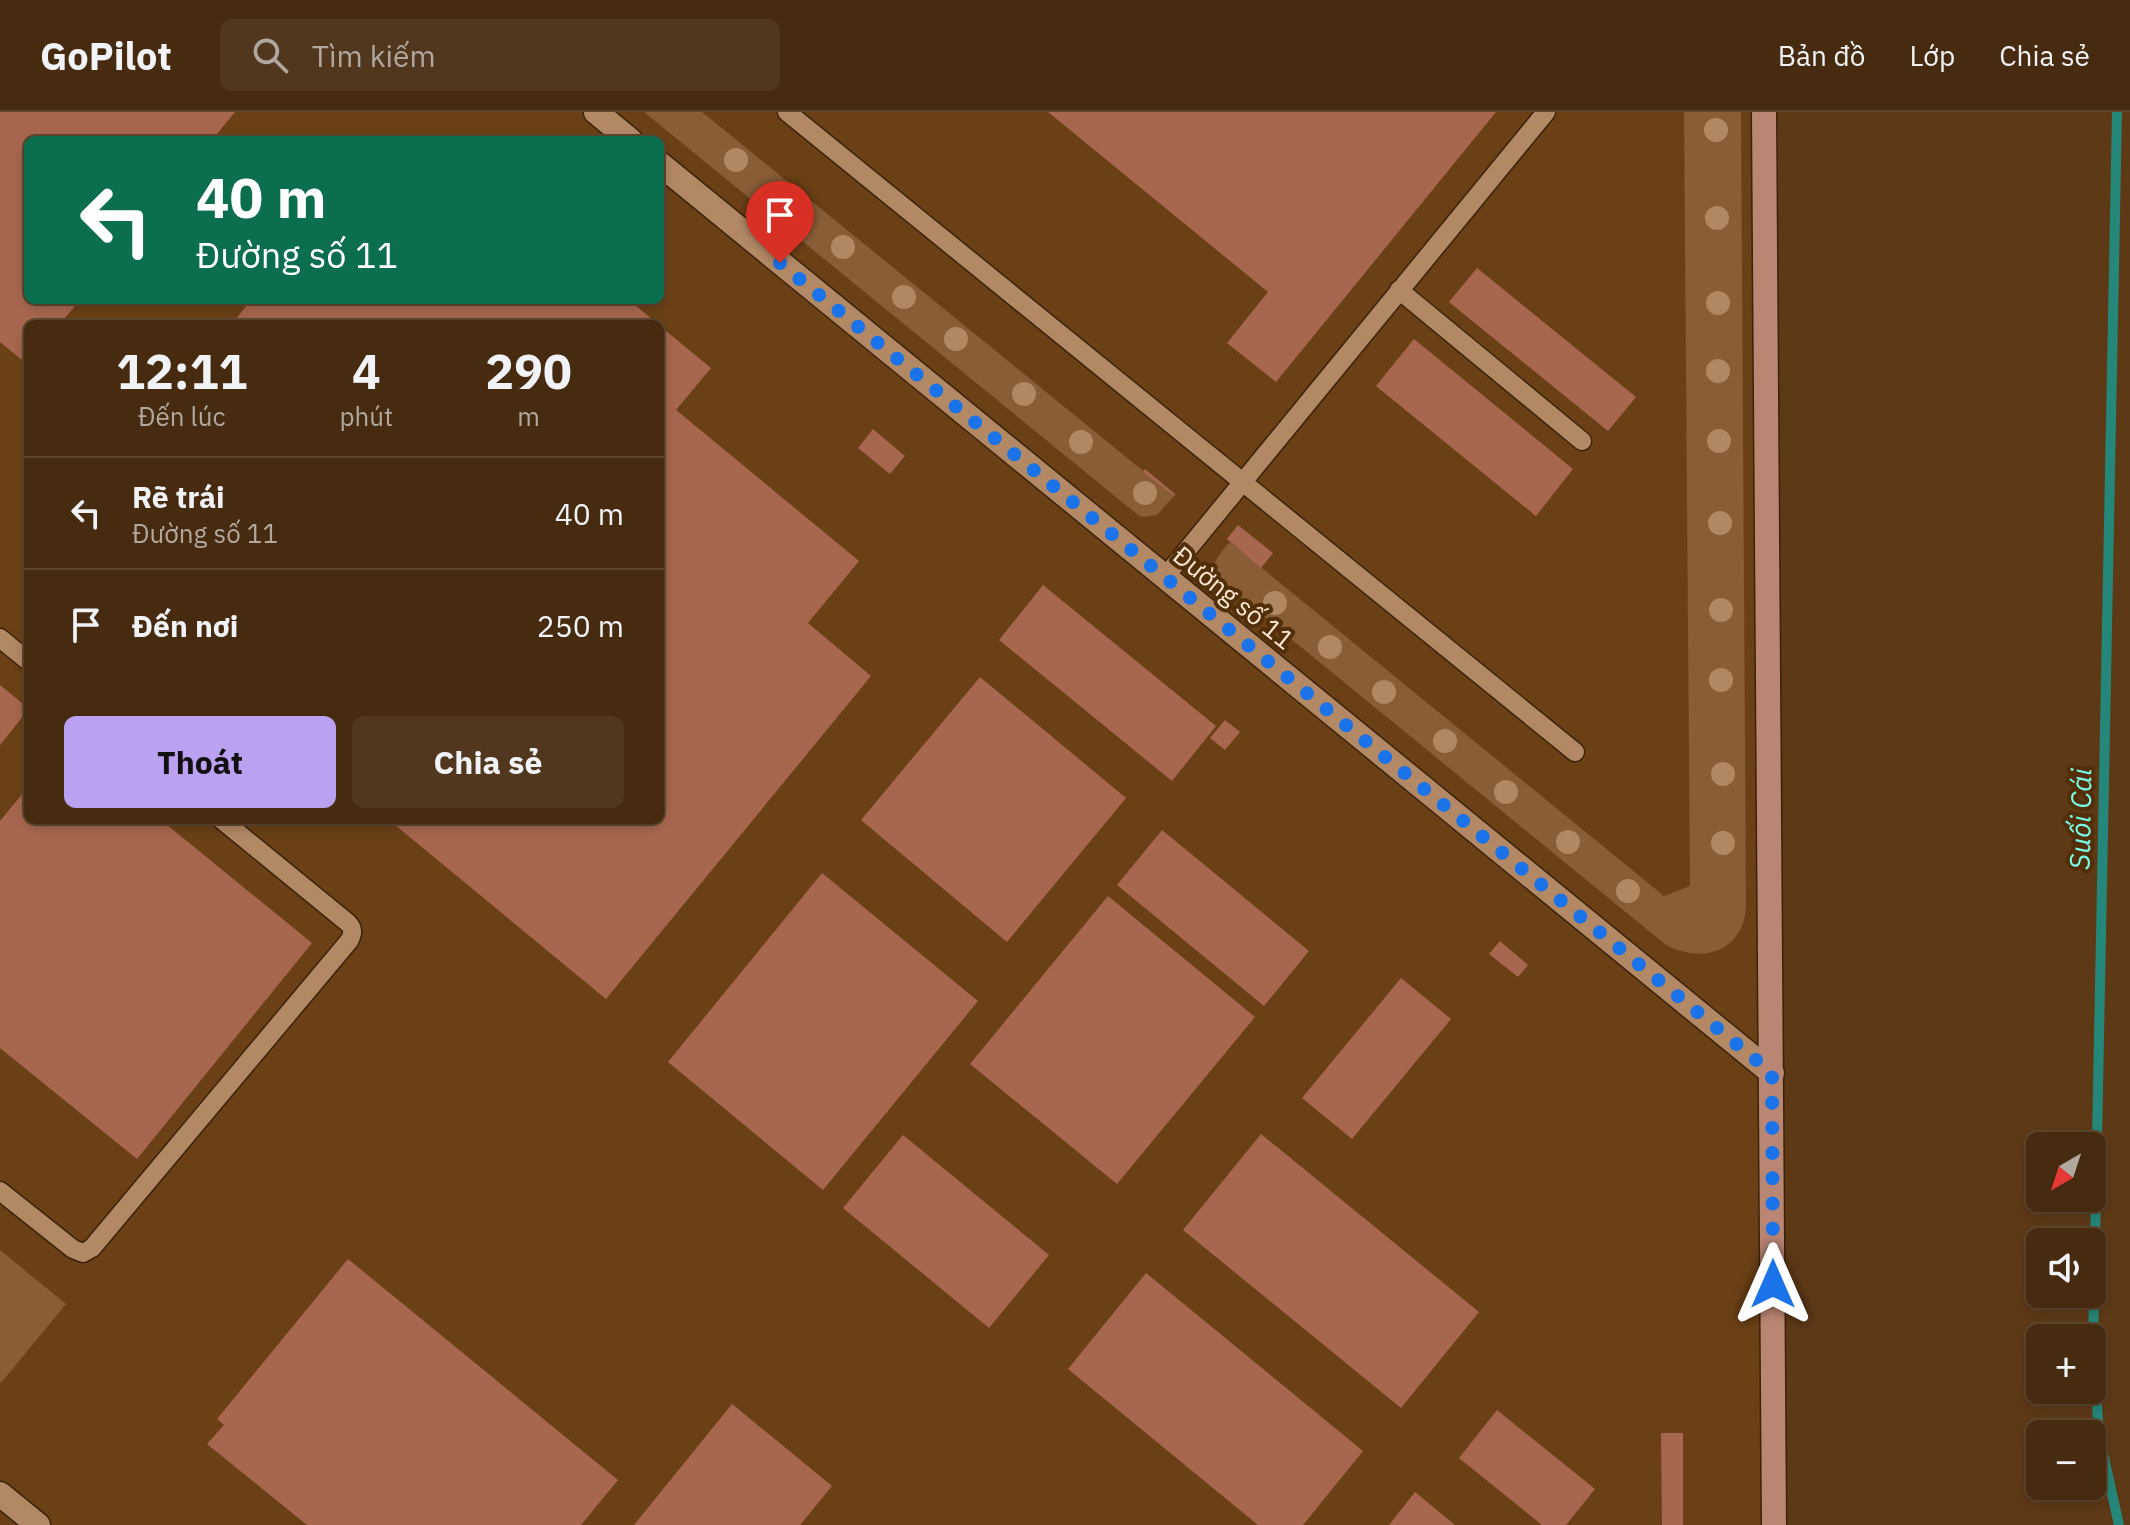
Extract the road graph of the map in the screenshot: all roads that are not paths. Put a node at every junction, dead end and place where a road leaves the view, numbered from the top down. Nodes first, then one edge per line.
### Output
1 (596, 112) edge
2 (787, 112) edge
3 (1546, 112) edge
4 (1764, 112) edge
5 (625, 136) edge
6 (664, 167) edge
7 (1399, 290) junction
8 (1582, 441) dead end
9 (1242, 483) junction
10 (1165, 577) junction
11 (0, 638) edge
12 (24, 658) edge
13 (1575, 752) dead end
14 (227, 824) edge
15 (1772, 1073) junction
16 (0, 1191) edge
17 (0, 1494) edge
18 (38, 1525) edge
19 (1774, 1525) edge

1 - 5 street
2 - 9 lane
3 - 7 lane
4 - 15 street
6 - 10 street, Đường số 11
7 - 8 lane
7 - 9 lane
9 - 10 lane
9 - 13 lane
10 - 15 street, Đường số 11
11 - 12 lane
14 - 16 lane
15 - 19 street
17 - 18 street

